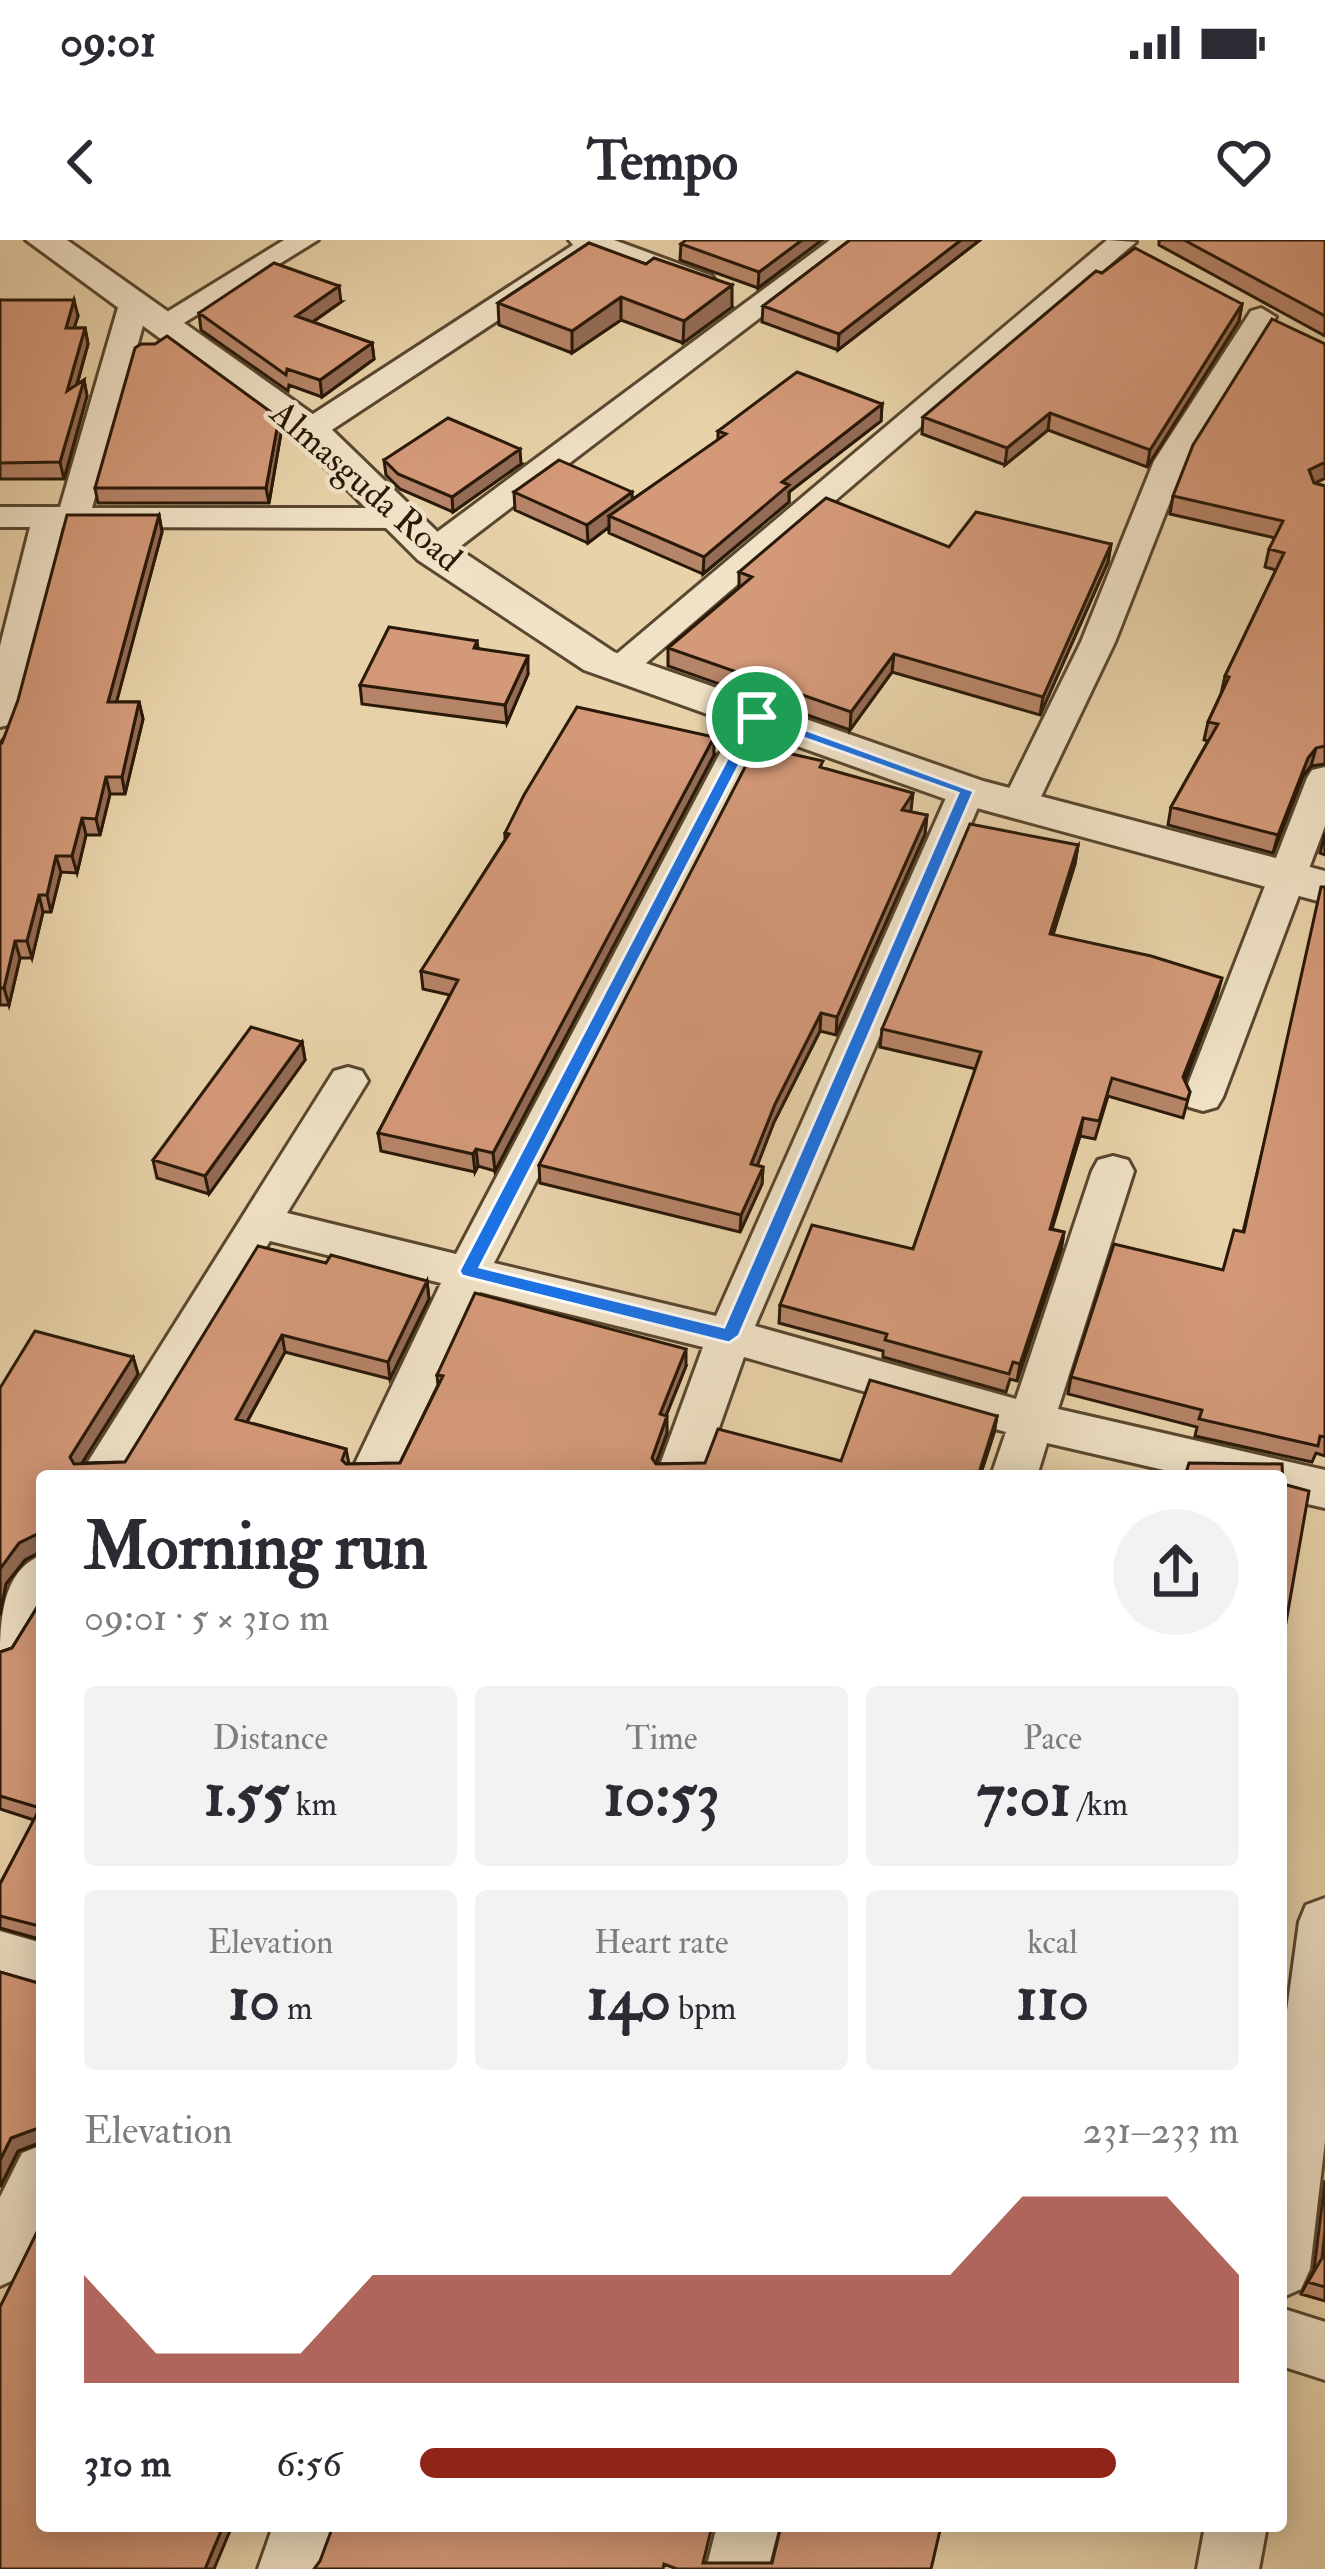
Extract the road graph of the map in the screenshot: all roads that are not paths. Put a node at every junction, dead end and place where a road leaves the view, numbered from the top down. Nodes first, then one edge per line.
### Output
1 (44, 240) edge
2 (304, 240) edge
3 (848, 240) edge
4 (592, 241) edge
5 (1120, 241) edge
6 (1152, 258) edge
7 (761, 303) junction
8 (149, 314) junction
9 (1293, 333) edge
10 (310, 430) junction
11 (0, 517) edge
12 (60, 518) junction
13 (402, 518) junction
14 (433, 551) junction
15 (619, 669) junction
16 (0, 716) edge
17 (757, 717) junction
18 (1325, 778) edge
19 (967, 791) junction
20 (1019, 806) junction
21 (1306, 882) edge
22 (348, 1081) dead end
23 (1203, 1096) dead end
24 (1113, 1171) dead end
25 (257, 1222) junction
26 (468, 1271) junction
27 (729, 1336) junction
28 (1030, 1421) junction
29 (106, 1470) edge
30 (376, 1470) edge
31 (681, 1470) edge
32 (1016, 1470) edge
33 (1244, 1470) edge
34 (1287, 1480) edge
35 (1325, 1489) edge
36 (36, 1585) edge
37 (0, 1645) edge
38 (1325, 1922) edge
39 (0, 1956) edge
40 (36, 1966) edge
41 (36, 2184) edge
42 (1287, 2222) edge
43 (0, 2257) edge
44 (1287, 2339) edge
45 (1325, 2351) edge
46 (302, 2532) edge
47 (746, 2532) edge
48 (1235, 2532) edge
49 (289, 2569) edge
50 (737, 2569) edge
51 (1228, 2569) edge

1 - 8 street, Almasguda Road
2 - 8 street
3 - 7 street
4 - 7 street
4 - 10 street
5 - 6 street
5 - 15 street
7 - 14 street
8 - 10 street, Almasguda Road
8 - 12 street
9 - 20 street
10 - 13 street, Almasguda Road
11 - 12 street
12 - 13 street
12 - 16 street
13 - 14 street, Almasguda Road
14 - 15 street, Almasguda Road
15 - 17 street, Almasguda Road
17 - 19 street, Almasguda Road
17 - 26 street
18 - 21 street
19 - 20 street, Almasguda Road
19 - 27 street
20 - 21 street, Almasguda Road
21 - 23 street
22 - 25 street
24 - 28 street
25 - 26 street
25 - 29 street
26 - 27 street
26 - 30 street
27 - 28 street
27 - 31 street
28 - 32 street
28 - 33 street
34 - 35 street
36 - 37 street
38 - 42 street
39 - 40 street
41 - 43 street
44 - 45 street
46 - 49 street
47 - 50 street
48 - 51 street

